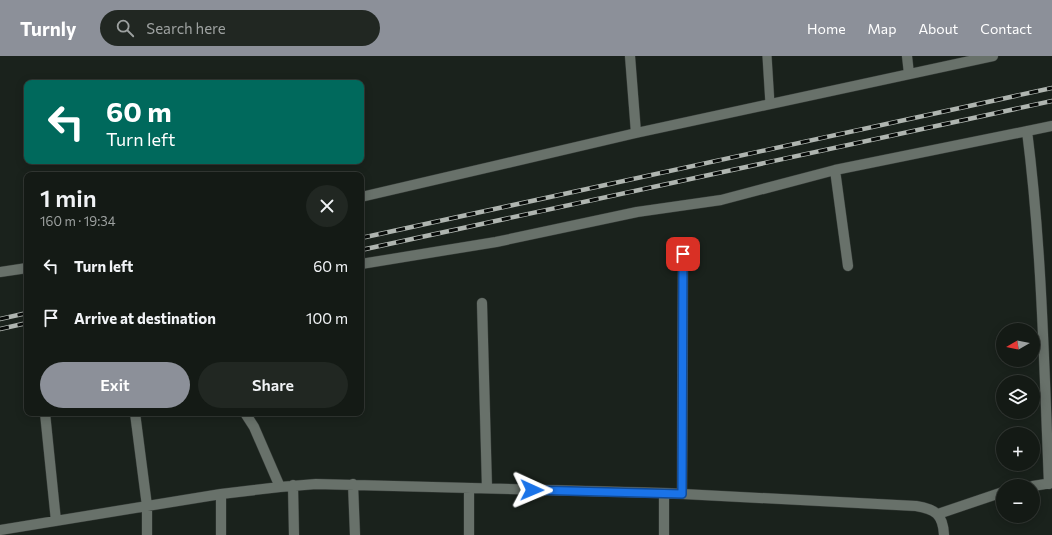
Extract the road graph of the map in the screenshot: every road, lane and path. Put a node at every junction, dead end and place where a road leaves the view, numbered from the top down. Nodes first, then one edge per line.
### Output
1 (630, 56) edge
2 (767, 56) edge
3 (907, 56) edge
4 (993, 56) edge
5 (909, 74) junction
6 (770, 104) junction
7 (1052, 126) edge
8 (1027, 131) junction
9 (636, 134) junction
10 (835, 170) junction
11 (364, 196) edge
12 (683, 254) dead end
13 (364, 264) edge
14 (848, 266) dead end
15 (24, 268) edge
16 (0, 272) edge
17 (482, 303) dead end
18 (45, 416) edge
19 (135, 416) edge
20 (246, 416) edge
21 (353, 484) junction
22 (1050, 484) edge
23 (293, 485) junction
24 (1040, 485) edge
25 (280, 487) junction
26 (469, 488) junction
27 (488, 488) junction
28 (664, 493) junction
29 (221, 494) junction
30 (682, 494) junction
31 (996, 494) edge
32 (147, 506) junction
33 (938, 514) junction
34 (56, 521) junction
35 (0, 530) edge
36 (147, 535) edge
37 (221, 535) edge
38 (294, 535) edge
39 (355, 535) edge
40 (469, 535) edge
41 (664, 535) edge
42 (944, 535) edge

1 - 9 street
2 - 6 lane
3 - 5 street
4 - 5 street
5 - 6 street
6 - 9 street
7 - 8 street
8 - 10 street
8 - 22 street
9 - 11 street
10 - 13 street
10 - 14 street
12 - 30 street
15 - 16 street
17 - 27 street
18 - 34 street
19 - 32 street
20 - 25 street
21 - 23 street
21 - 26 street
21 - 39 street
22 - 24 street
23 - 25 street
23 - 38 street
25 - 29 street
26 - 27 street
26 - 40 street
27 - 28 street
28 - 30 street
28 - 41 street
29 - 32 street
29 - 37 street
30 - 33 street
31 - 33 street
32 - 34 street
32 - 36 street
33 - 42 street
34 - 35 street

